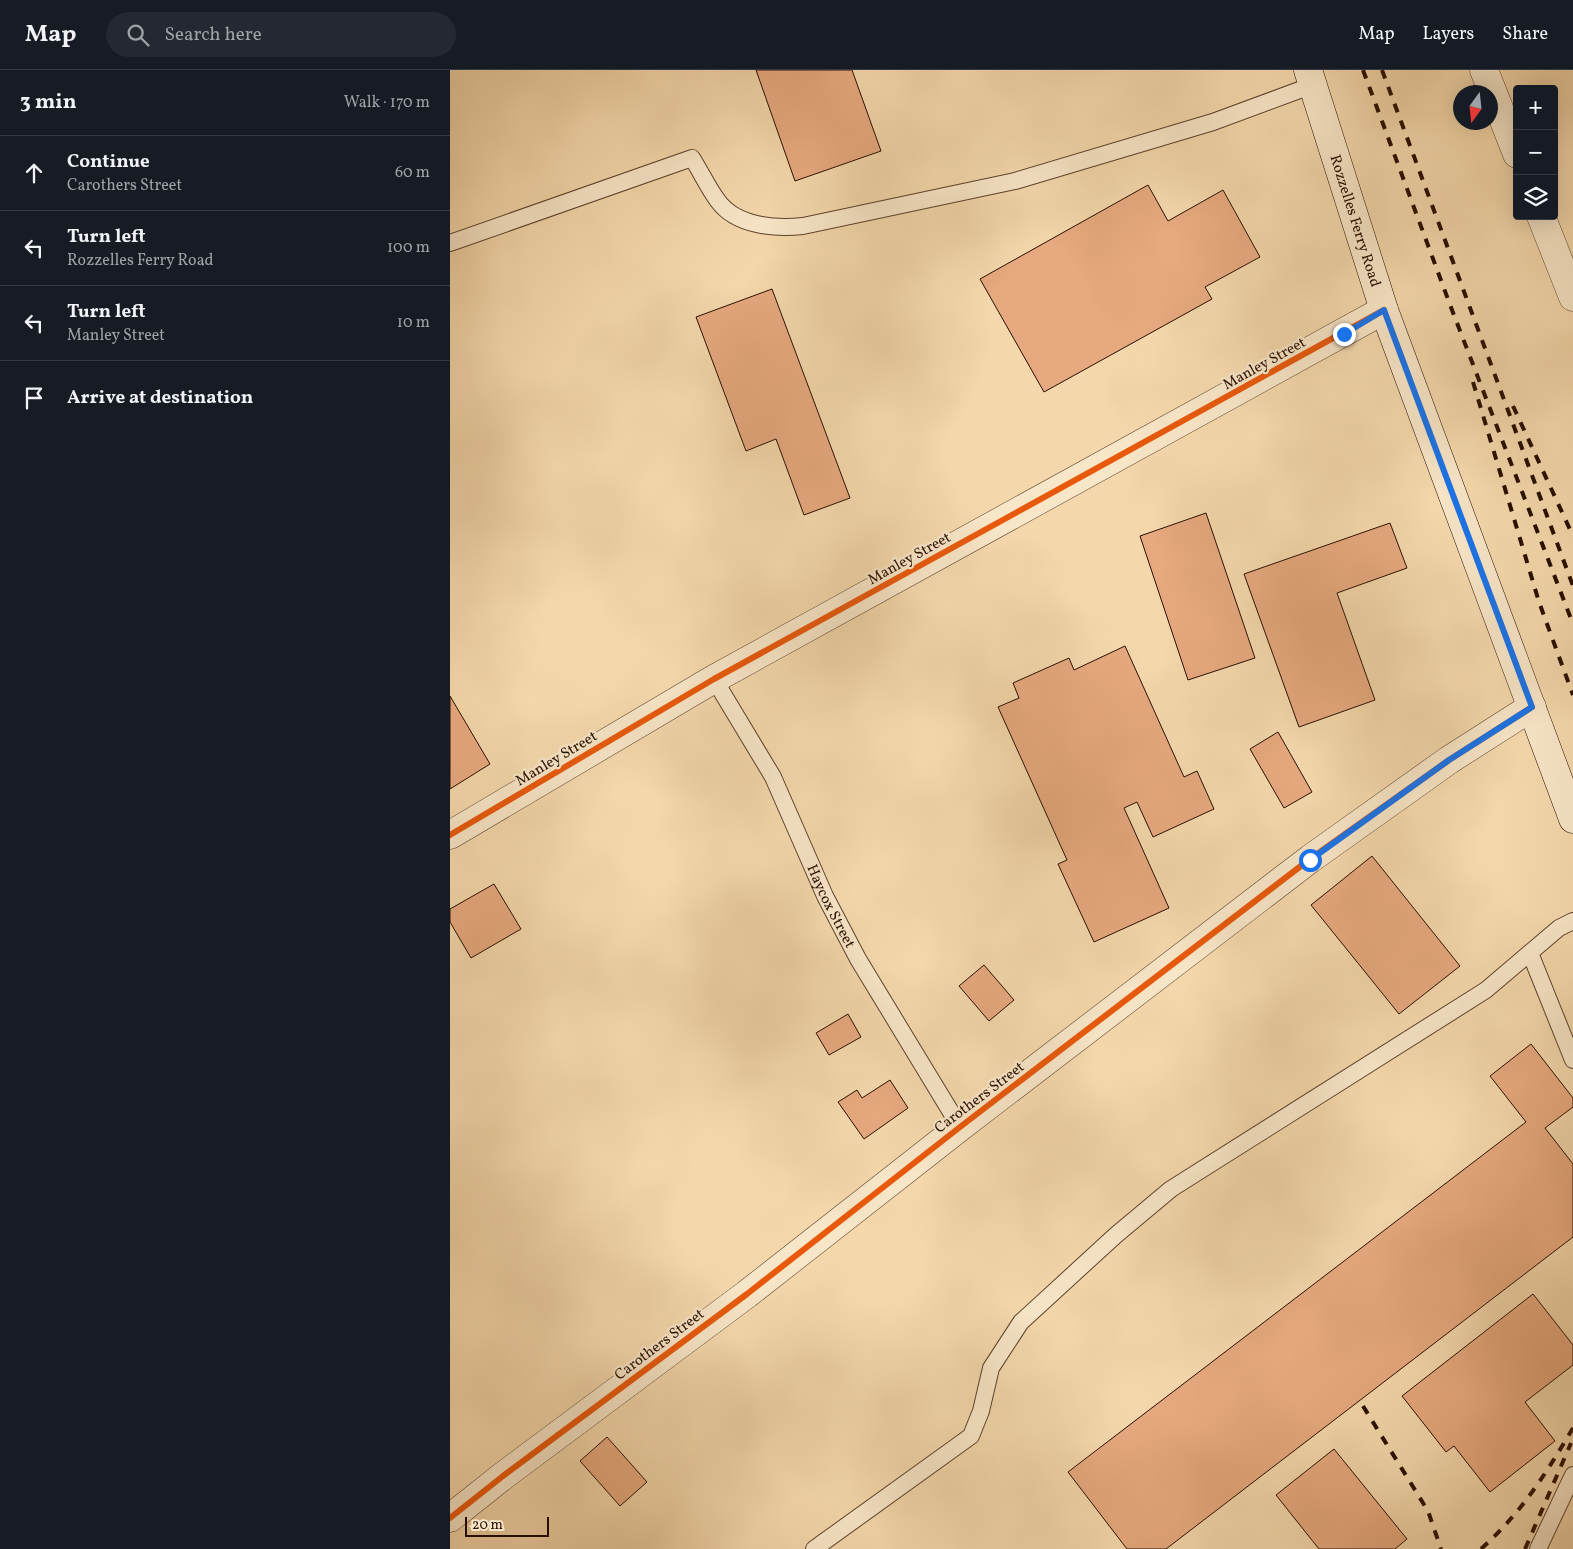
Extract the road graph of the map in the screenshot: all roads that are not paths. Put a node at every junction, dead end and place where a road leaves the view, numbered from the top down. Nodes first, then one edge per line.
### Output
1 (1484, 70) edge
2 (1311, 77) edge
3 (1513, 144) edge
4 (1543, 220) edge
5 (450, 244) edge
6 (1573, 297) edge
7 (1384, 310) junction
8 (714, 679) junction
9 (1532, 707) junction
10 (1573, 819) edge
11 (450, 835) edge
12 (1573, 921) edge
13 (1530, 953) junction
14 (1573, 1060) edge
15 (960, 1127) junction
16 (1573, 1475) edge
17 (450, 1518) edge
18 (814, 1549) edge
19 (1538, 1549) edge

1 - 3 street
2 - 5 lane
2 - 7 street, Rozzelles Ferry Road
4 - 6 street
7 - 8 street, Manley Street
7 - 9 street, Rozzelles Ferry Road
8 - 11 street, Manley Street
8 - 15 lane, Haycox Street
9 - 10 street, Rozzelles Ferry Road
9 - 15 street, Carothers Street
12 - 13 lane
13 - 14 lane
13 - 18 lane
15 - 17 street, Carothers Street
16 - 19 lane

